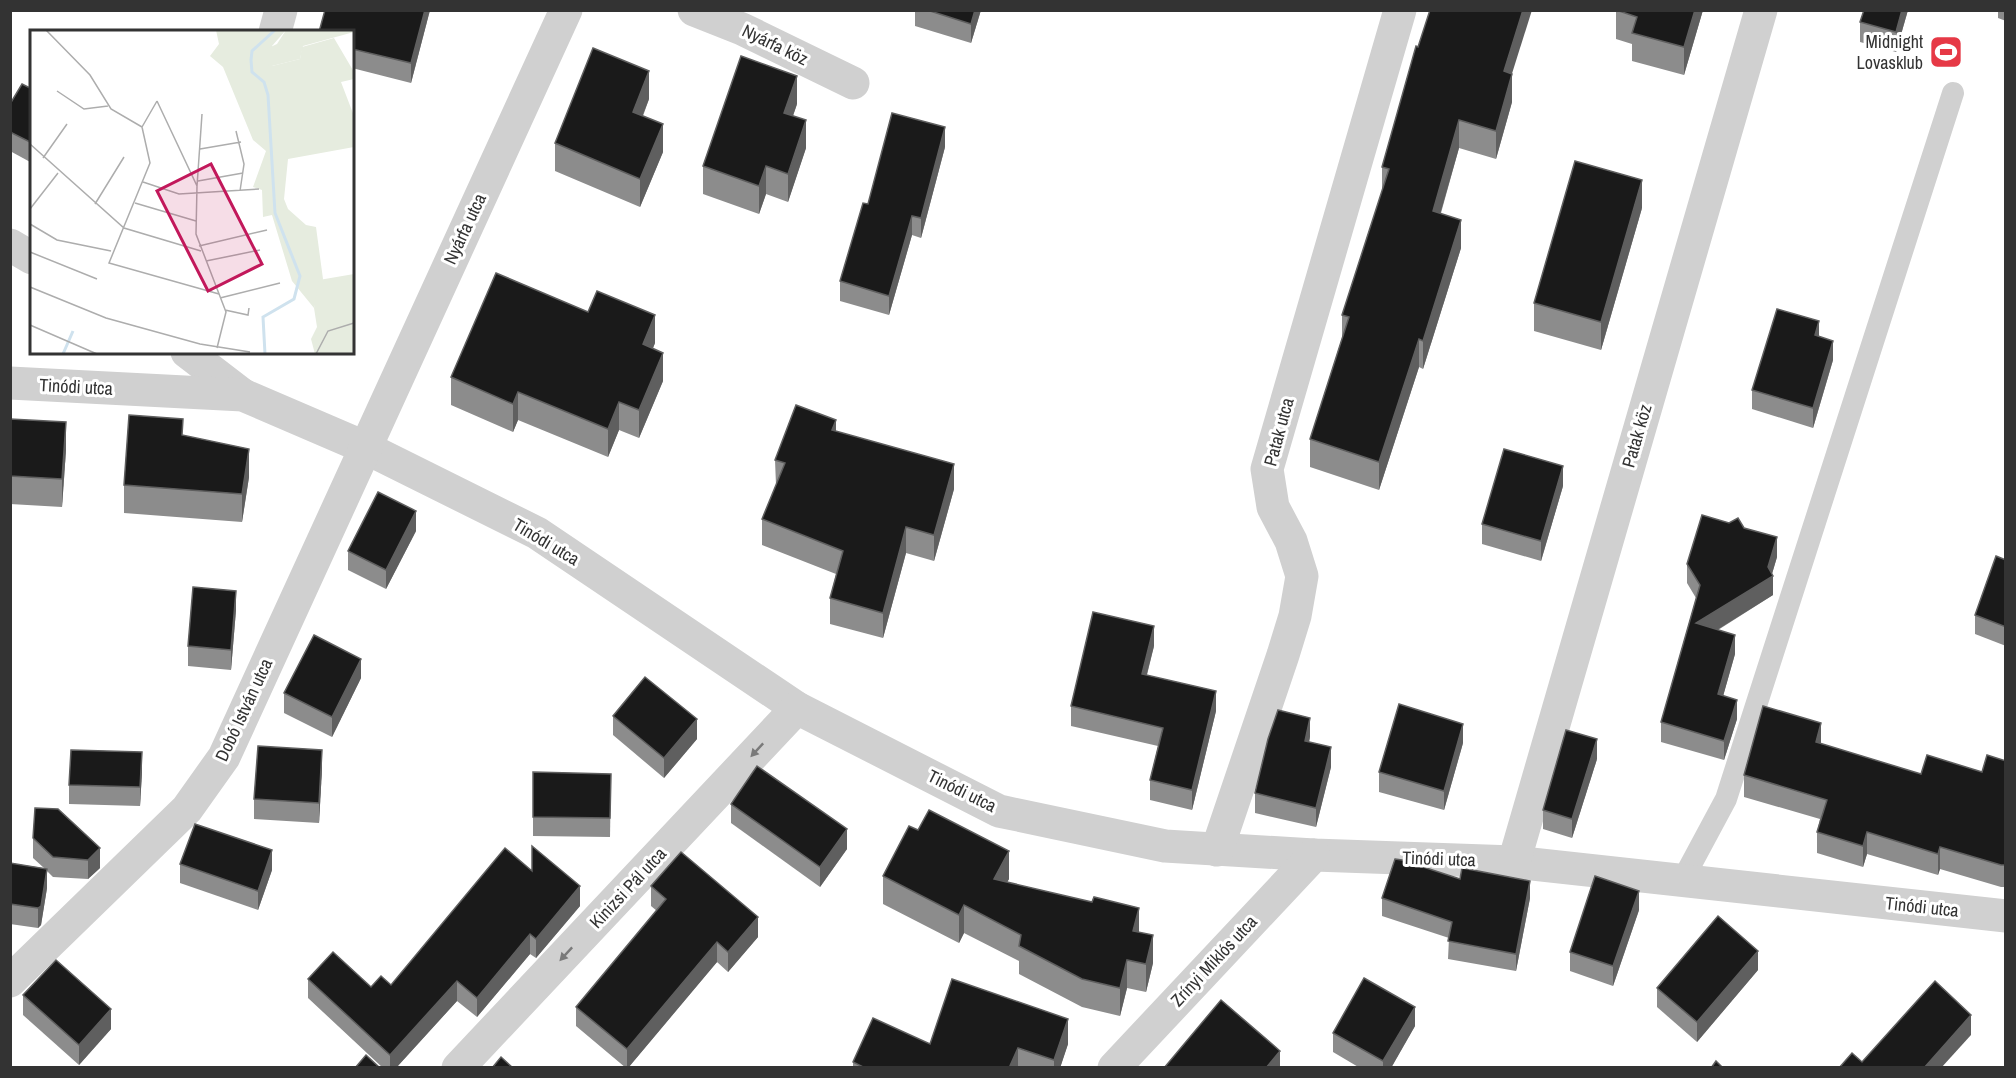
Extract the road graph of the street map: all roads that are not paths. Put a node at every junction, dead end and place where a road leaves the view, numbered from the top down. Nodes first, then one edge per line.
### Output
1 (281, 10) edge
2 (566, 10) edge
3 (694, 10) edge
4 (1400, 10) edge
5 (1761, 10) edge
6 (276, 30) edge
7 (854, 83) dead end
8 (1953, 93) dead end
9 (10, 245) edge
10 (30, 257) edge
11 (190, 354) edge
12 (10, 383) edge
13 (243, 395) junction
14 (364, 447) junction
15 (797, 708) junction
16 (1217, 850) junction
17 (1314, 855) junction
18 (1514, 862) junction
19 (1682, 881) junction
20 (2006, 916) edge
21 (10, 981) edge
22 (459, 1068) edge
23 (1114, 1068) edge

1 - 6 street
2 - 14 street, Nyárfa utca
3 - 7 street, Nyárfa köz
4 - 16 street, Patak utca
5 - 18 street, Patak köz
8 - 19 lane
9 - 10 street
11 - 13 street
12 - 13 street, Tinódi utca
13 - 14 street, Tinódi utca
14 - 15 street, Tinódi utca
14 - 21 street, Dobó István utca
15 - 16 street, Tinódi utca
15 -> 22 street, Kinizsi Pál utca
16 - 17 street, Tinódi utca
17 - 18 street, Tinódi utca
17 - 23 street, Zrínyi Miklós utca
18 - 19 street, Tinódi utca
19 - 20 street, Tinódi utca

